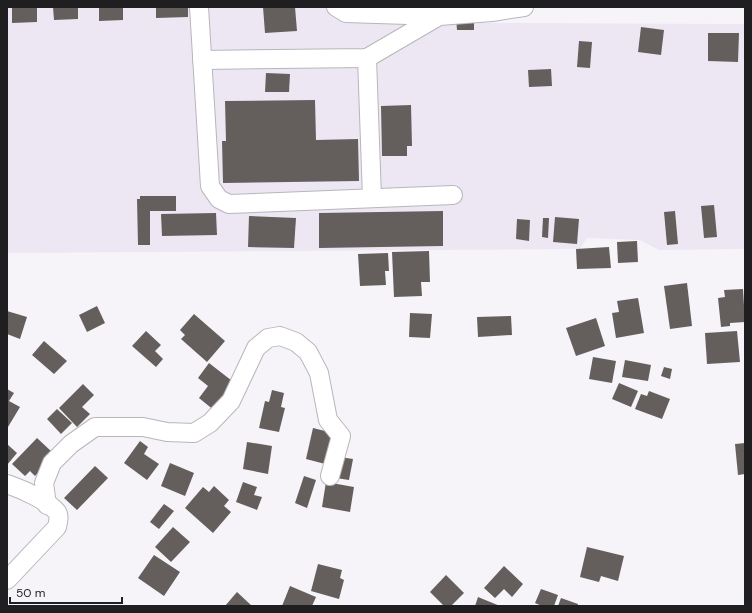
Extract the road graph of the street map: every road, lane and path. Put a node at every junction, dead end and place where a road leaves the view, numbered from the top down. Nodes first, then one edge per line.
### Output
1 (199, 7) edge
2 (336, 7) edge
3 (524, 7) edge
4 (439, 16) junction
5 (368, 58) junction
6 (202, 60) junction
7 (453, 195) dead end
8 (372, 198) junction
9 (330, 476) dead end
10 (7, 484) edge
11 (47, 505) junction
12 (7, 580) edge

1 - 6 street
2 - 4 street
3 - 4 street
4 - 5 street
5 - 6 street
5 - 8 street
6 - 8 street
7 - 8 street
9 - 11 street
10 - 11 street
11 - 12 street

